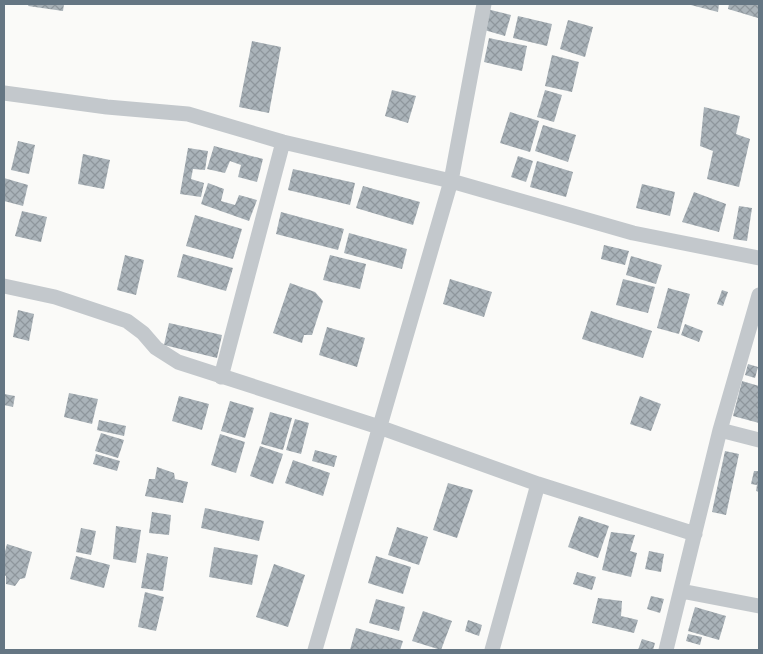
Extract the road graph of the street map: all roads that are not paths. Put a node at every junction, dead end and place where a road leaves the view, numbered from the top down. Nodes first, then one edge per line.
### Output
1 (484, 4) edge
2 (4, 93) edge
3 (283, 142) junction
4 (451, 181) junction
5 (759, 258) edge
6 (4, 286) edge
7 (759, 295) edge
8 (222, 376) junction
9 (379, 427) junction
10 (720, 430) junction
11 (759, 440) edge
12 (538, 484) junction
13 (695, 534) junction
14 (681, 590) junction
15 (759, 606) edge
16 (315, 650) edge
17 (492, 650) edge
18 (666, 650) edge

1 - 4 street
2 - 3 street
3 - 4 street
3 - 8 street
4 - 5 street
4 - 9 street
6 - 8 street
7 - 10 street
8 - 9 street
9 - 12 street
9 - 16 street
10 - 11 street
10 - 13 street
12 - 13 street
12 - 17 street
13 - 14 street
14 - 15 street
14 - 18 street

